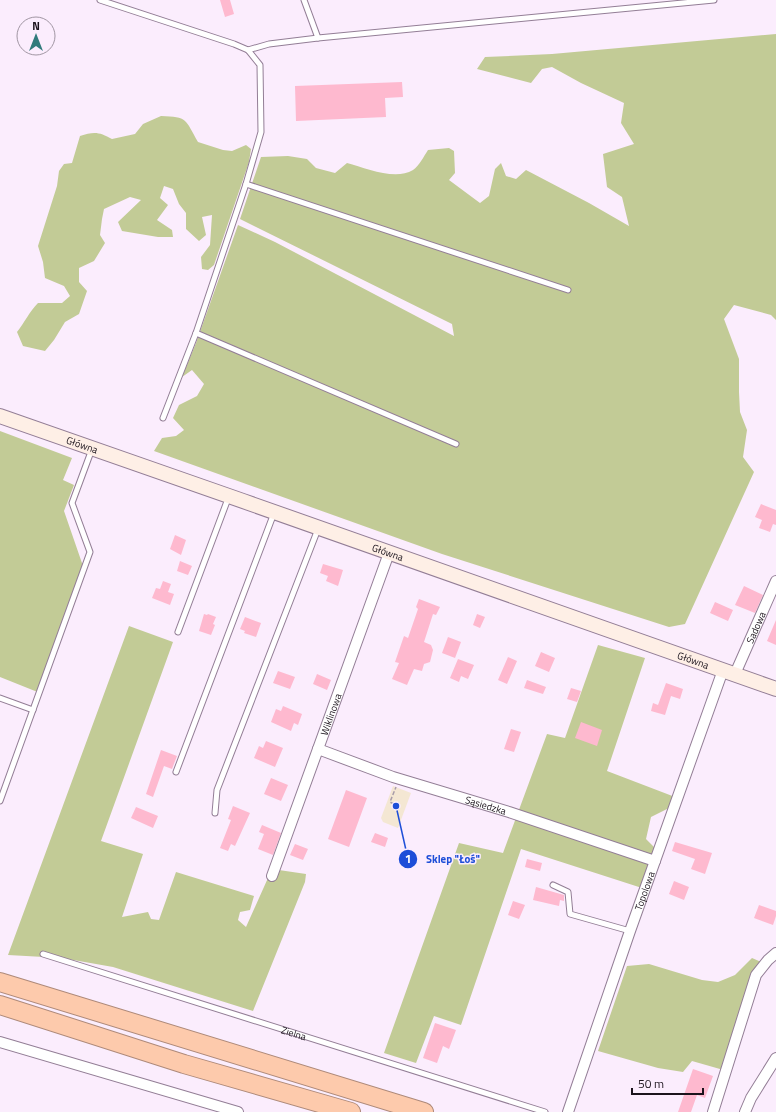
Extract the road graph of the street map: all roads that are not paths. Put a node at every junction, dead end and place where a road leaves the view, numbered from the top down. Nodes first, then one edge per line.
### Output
1 (100, 0) edge
2 (304, 0) edge
3 (714, 0) edge
4 (318, 38) junction
5 (248, 50) junction
6 (246, 184) junction
7 (568, 290) dead end
8 (196, 332) junction
9 (0, 416) edge
10 (163, 418) dead end
11 (456, 444) dead end
12 (92, 448) junction
13 (230, 496) junction
14 (275, 512) junction
15 (319, 528) junction
16 (389, 553) junction
17 (776, 581) edge
18 (178, 632) dead end
19 (729, 672) junction
20 (776, 688) edge
21 (0, 698) edge
22 (33, 710) junction
23 (318, 749) junction
24 (176, 772) dead end
25 (0, 801) edge
26 (215, 813) dead end
27 (654, 861) junction
28 (272, 876) dead end
29 (553, 885) dead end
30 (630, 931) junction
31 (776, 953) edge
32 (43, 954) dead end
33 (0, 982) edge
34 (0, 1004) edge
35 (0, 1042) edge
36 (776, 1058) edge
37 (238, 1112) edge
38 (350, 1112) edge
39 (424, 1112) edge
40 (544, 1112) edge
41 (568, 1112) edge
42 (713, 1112) edge
43 (745, 1112) edge

1 - 5 lane
2 - 4 lane
3 - 4 lane
4 - 5 lane
5 - 6 lane
6 - 7 lane
6 - 8 lane
8 - 10 lane
8 - 11 lane
9 - 12 main road, Główna
12 - 13 main road, Główna
12 - 22 lane
13 - 14 main road, Główna
13 - 18 lane
14 - 15 main road, Główna
14 - 24 lane
15 - 16 main road, Główna
15 - 26 lane
16 - 19 main road, Główna
16 - 23 street, Wiklinowa
17 - 19 street, Sadowa
19 - 20 main road, Główna
19 - 27 street, Topolowa
21 - 22 lane
22 - 25 lane
23 - 27 street, Sąsiedzka
23 - 28 street, Wiklinowa
27 - 30 street, Topolowa
29 - 30 lane
30 - 41 street, Topolowa
31 - 42 street
32 - 40 lane, Zielna
33 - 39 highway
34 - 38 highway
35 - 37 street
36 - 43 street

